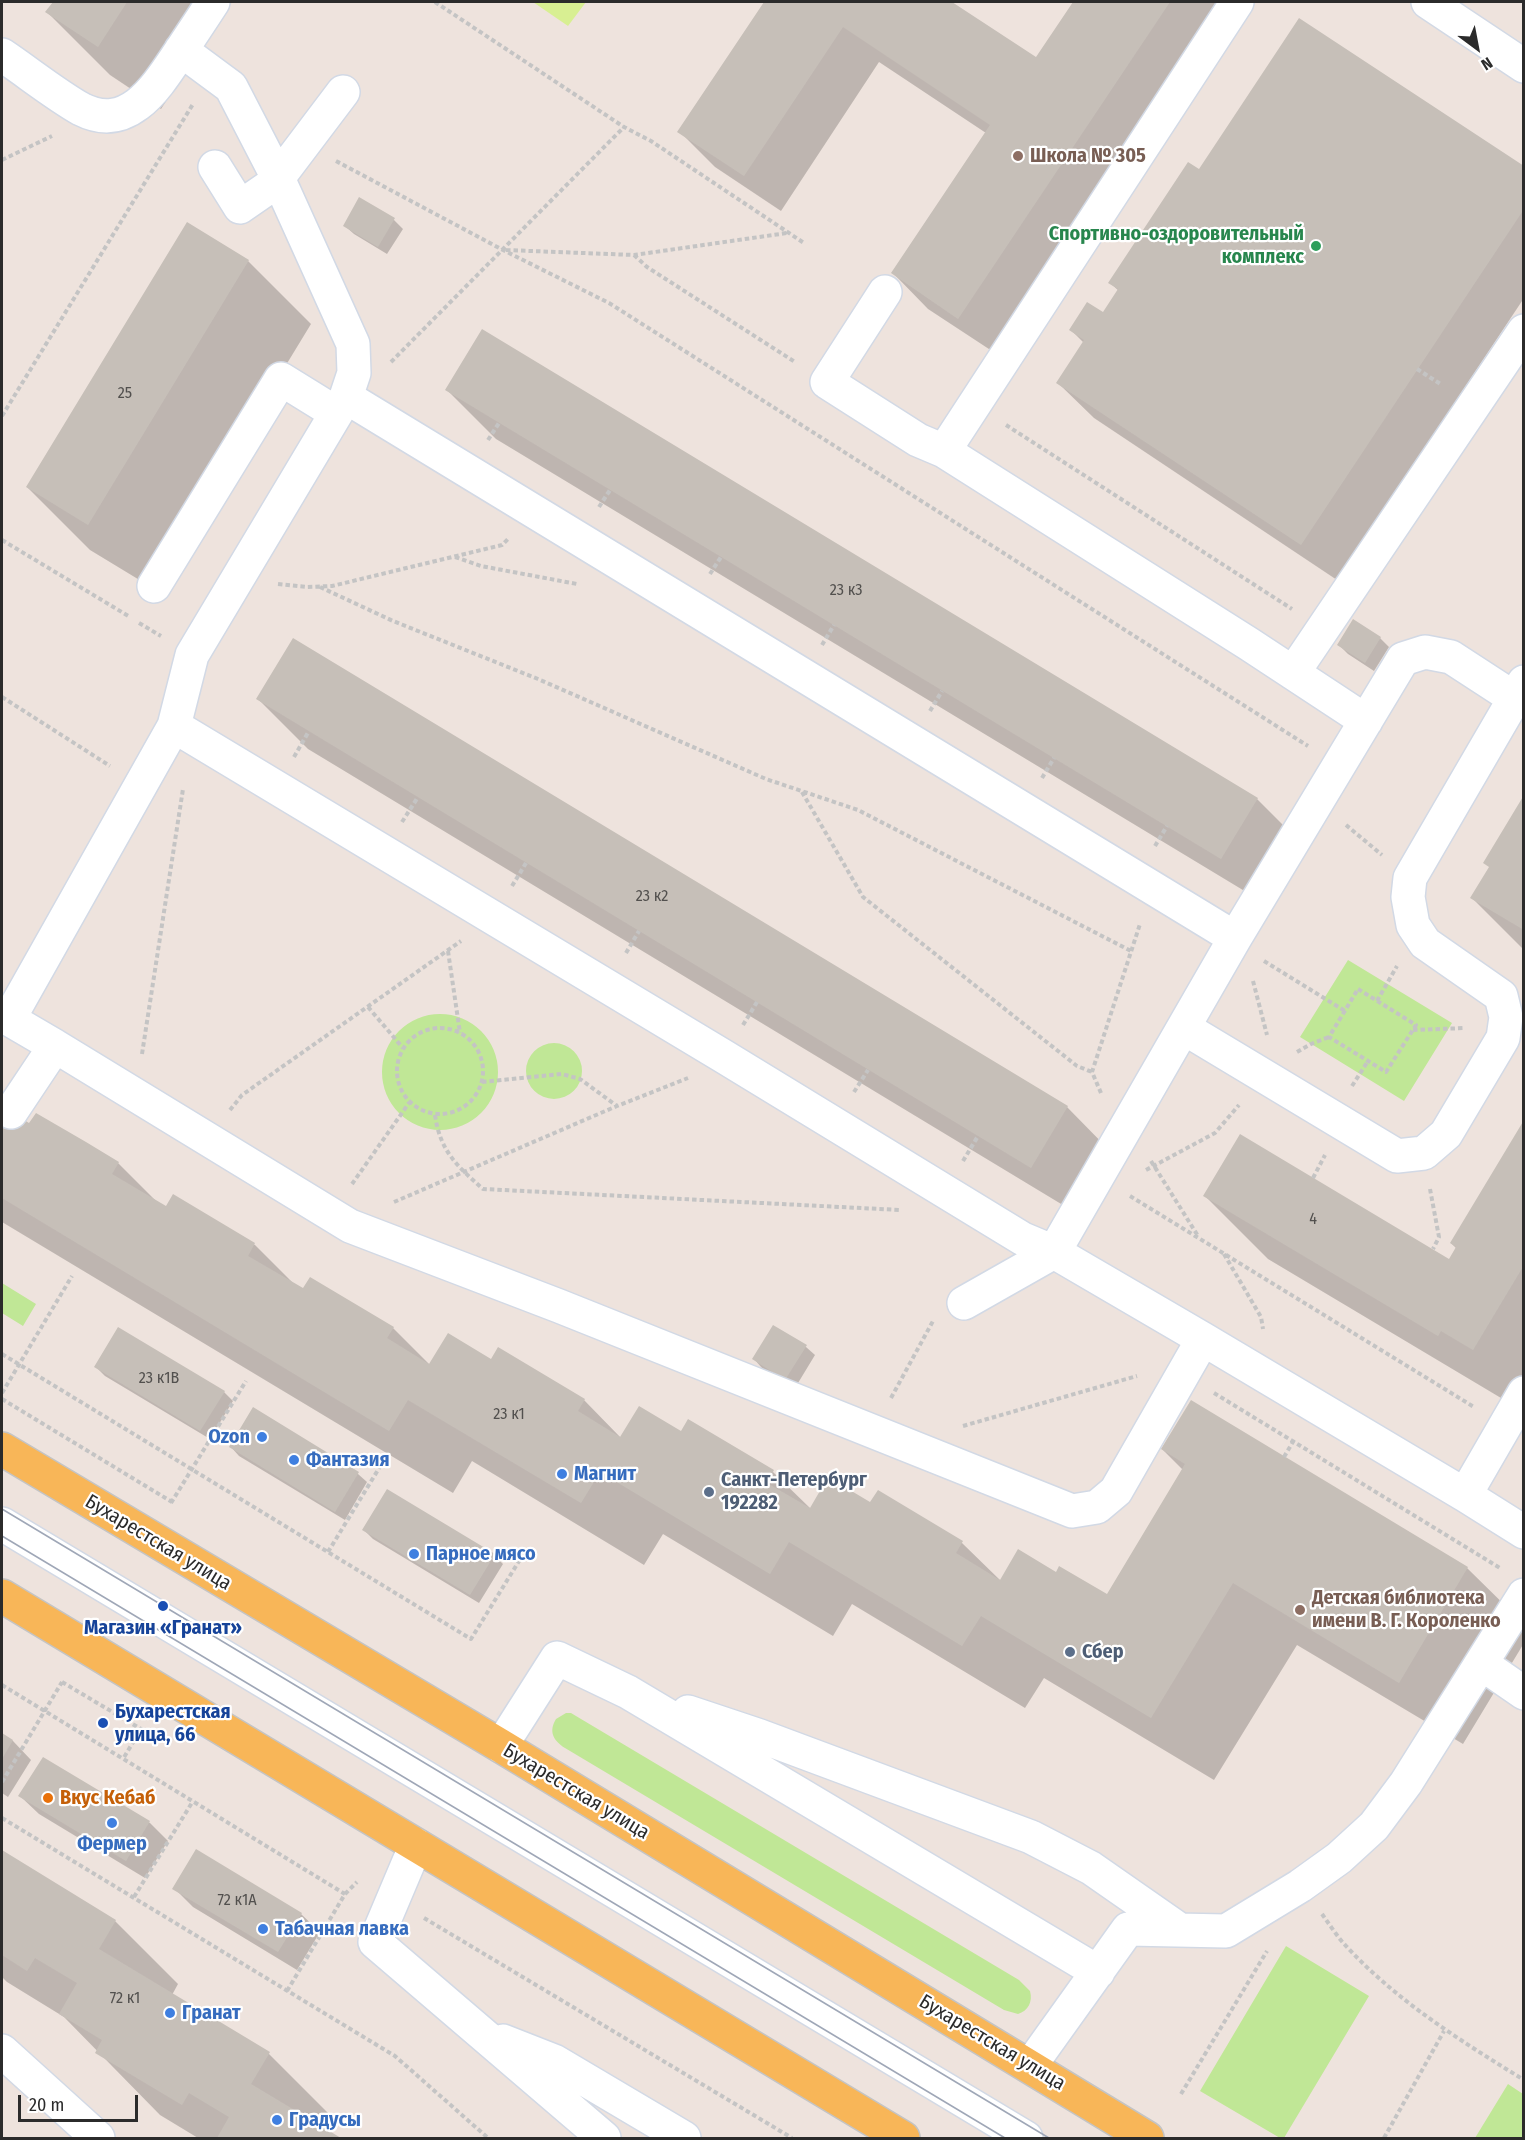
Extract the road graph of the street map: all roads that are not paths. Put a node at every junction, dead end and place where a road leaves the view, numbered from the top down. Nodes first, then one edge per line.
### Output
1 (213, 2) edge
2 (1237, 2) edge
3 (1428, 2) edge
4 (181, 50) junction
5 (2, 55) edge
6 (1524, 66) edge
7 (343, 92) dead end
8 (215, 167) dead end
9 (278, 178) junction
10 (885, 292) dead end
11 (1524, 331) edge
12 (341, 405) junction
13 (944, 451) junction
14 (154, 586) dead end
15 (1293, 673) junction
16 (1519, 690) edge
17 (1366, 721) junction
18 (174, 726) junction
19 (1238, 944) junction
20 (5, 1017) edge
21 (1184, 1028) junction
22 (55, 1046) junction
23 (11, 1112) dead end
24 (1054, 1252) junction
25 (964, 1303) road end
26 (1203, 1339) junction
27 (1524, 1393) edge
28 (2, 1449) edge
29 (1465, 1495) junction
30 (2, 1524) edge
31 (1524, 1532) edge
32 (1524, 1595) edge
33 (2, 1596) edge
34 (1482, 1664) junction
35 (628, 1692) junction
36 (1524, 1693) edge
37 (501, 1746) junction
38 (416, 1845) junction
39 (1180, 1930) junction
40 (1098, 1972) junction
41 (480, 2032) junction
42 (2, 2051) edge
43 (1030, 2066) junction
44 (98, 2139) edge
45 (603, 2139) edge
46 (684, 2139) edge
47 (903, 2139) edge
48 (1026, 2139) edge
49 (1147, 2139) edge

1 - 4 lane
2 - 13 lane
3 - 6 lane
4 - 5 lane
4 - 9 lane
7 - 9 lane
8 - 9 lane
9 - 12 lane
10 - 13 lane
11 - 15 lane
12 - 14 lane
12 - 18 lane
12 - 19 lane
13 - 15 lane
15 - 17 lane
16 - 17 lane
16 - 21 lane
17 - 19 lane
18 - 20 lane
18 - 24 lane
19 - 21 lane
20 - 22 lane
21 - 24 lane
22 - 23 lane
22 - 26 lane
24 - 25 lane
24 - 26 lane
26 - 29 lane
27 - 29 lane
28 - 37 main road, Бухарестская улица
29 - 31 lane
30 - 48 lane
32 - 34 lane
33 - 38 main road
34 - 36 lane
34 - 39 lane
35 - 37 lane
35 - 39 lane
35 - 40 lane
37 - 43 main road, Бухарестская улица
38 - 41 lane
38 - 47 main road
39 - 40 lane
40 - 43 lane
41 - 45 lane
41 - 46 lane
42 - 44 lane
43 - 49 main road, Бухарестская улица

